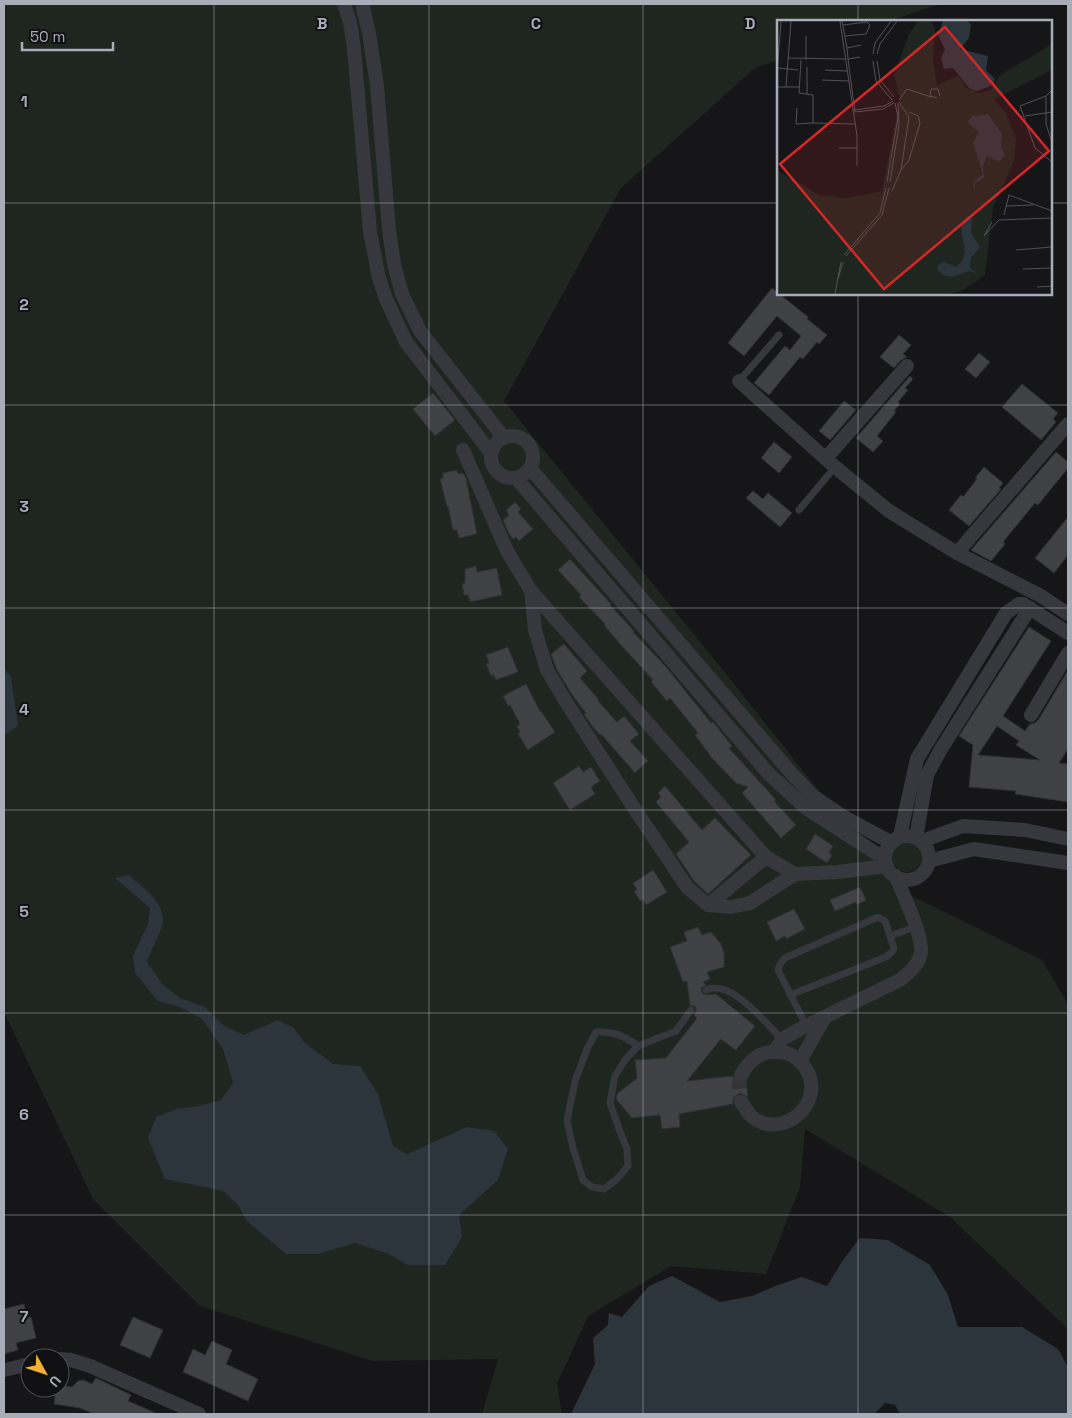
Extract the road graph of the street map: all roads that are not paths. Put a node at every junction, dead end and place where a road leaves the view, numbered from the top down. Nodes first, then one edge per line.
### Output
1 (344, 4) edge
2 (362, 4) edge
3 (420, 331) junction
4 (779, 335) dead end
5 (406, 342) junction
6 (907, 366) dead end
7 (739, 381) joint
8 (1068, 424) edge
9 (504, 438) junction
10 (463, 450) dead end
11 (492, 453) junction
12 (830, 462) junction
13 (530, 468) junction
14 (516, 478) junction
15 (799, 510) dead end
16 (957, 553) junction
17 (530, 591) junction
18 (1030, 608) junction
19 (1068, 614) edge
20 (1068, 633) edge
21 (1068, 653) edge
22 (1031, 716) dead end
23 (1068, 839) edge
24 (896, 840) junction
25 (919, 840) junction
26 (766, 857) junction
27 (929, 861) junction
28 (1068, 863) edge
29 (889, 867) junction
30 (795, 874) junction
31 (708, 905) junction
32 (916, 927) junction
33 (890, 936) junction
34 (706, 990) dead end
35 (790, 995) junction
36 (691, 1010) dead end
37 (824, 1017) junction
38 (806, 1026) junction
39 (813, 1039) junction
40 (778, 1045) junction
41 (638, 1046) junction
42 (800, 1061) junction
43 (741, 1075) tunnel mouth
44 (742, 1102) tunnel mouth
45 (70, 1360) edge
46 (20, 1366) edge
47 (4, 1370) edge
48 (198, 1414) edge

1 - 5 street
2 - 3 street
3 - 5 street
3 - 9 street
4 - 7 lane
5 - 11 street
6 - 12 street
7 - 12 street
8 - 16 street
9 - 11 street
9 - 13 street
10 - 17 street
11 - 14 street
12 - 15 lane
12 - 16 street
13 - 14 street
13 - 24 street
14 - 29 street
16 - 19 street
17 - 26 street
17 - 31 street
18 - 20 street
18 - 24 street
18 - 25 street
21 - 22 street
23 - 25 street
24 - 25 street
24 - 29 street
25 - 27 street
26 - 30 street
26 - 31 street
27 - 28 street
27 - 29 street
29 - 30 street
29 - 32 street
30 - 31 street
32 - 33 lane
32 - 37 street
33 - 35 lane
33 - 35 lane
34 - 40 lane
35 - 38 lane
36 - 41 lane
37 - 38 street
37 - 39 street
38 - 39 lane
38 - 40 street
39 - 42 street
40 - 42 street
40 - 43 street
41 - 41 lane
42 - 44 street
45 - 48 street
46 - 47 street

